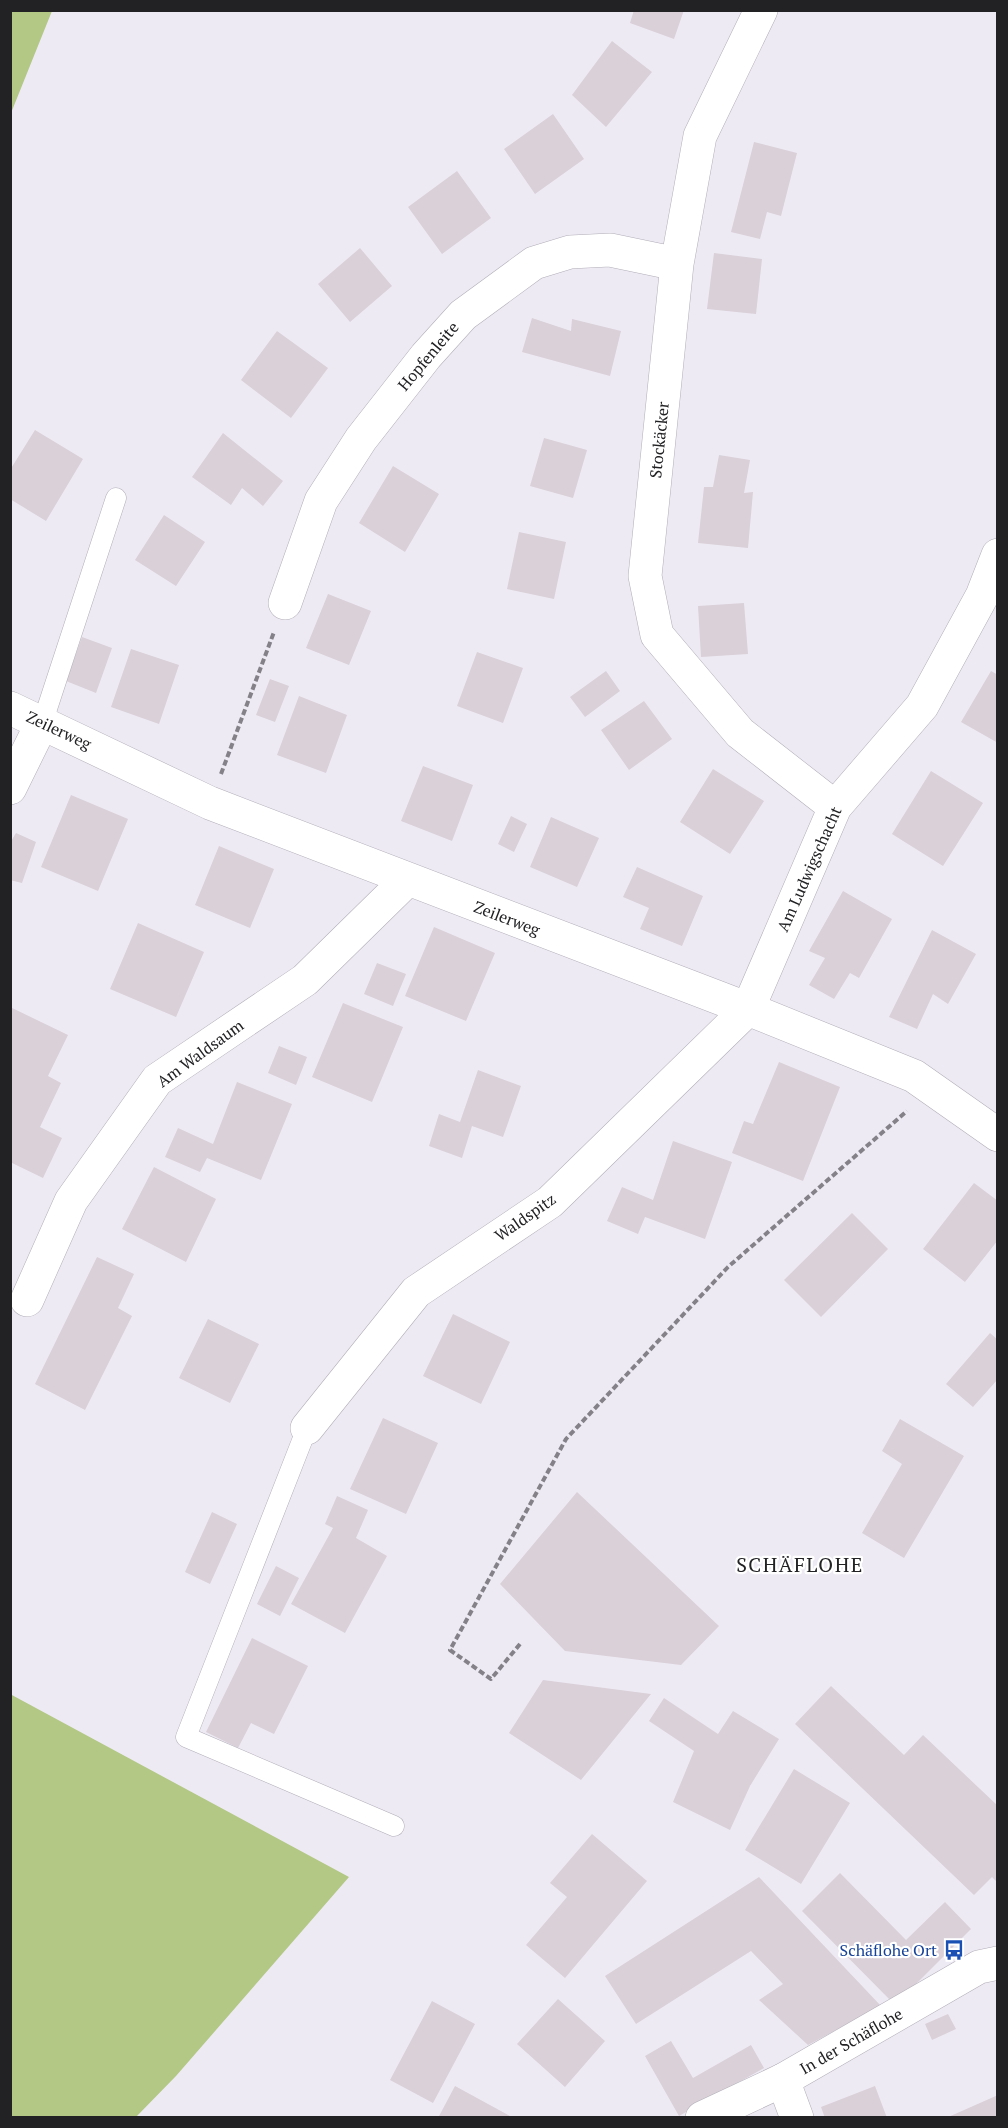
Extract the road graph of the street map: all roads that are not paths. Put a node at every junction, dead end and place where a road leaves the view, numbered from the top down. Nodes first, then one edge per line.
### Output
1 (761, 10) edge
2 (677, 264) junction
3 (116, 498) dead end
4 (998, 555) edge
5 (285, 603) road end
6 (10, 708) edge
7 (43, 721) junction
8 (10, 788) edge
9 (835, 807) junction
10 (407, 880) junction
11 (748, 1009) junction
12 (998, 1136) edge
13 (27, 1300) dead end
14 (307, 1428) joint
15 (394, 1826) dead end
16 (998, 1963) edge
17 (783, 2080) junction
18 (702, 2118) edge
19 (797, 2118) edge

1 - 2 street, Stockäcker
2 - 5 street, Hopfenleite
2 - 9 street, Stockäcker
3 - 7 lane
4 - 9 street, Am Ludwigschacht
6 - 7 street, Zeilerweg
7 - 8 street
7 - 10 street, Zeilerweg
9 - 11 street, Am Ludwigschacht
10 - 11 street, Zeilerweg
10 - 13 street, Am Waldsaum
11 - 12 street, Zeilerweg
11 - 14 street, Waldspitz
14 - 15 lane
16 - 17 street, In der Schäflohe
17 - 18 street, In der Schäflohe
17 - 19 street

